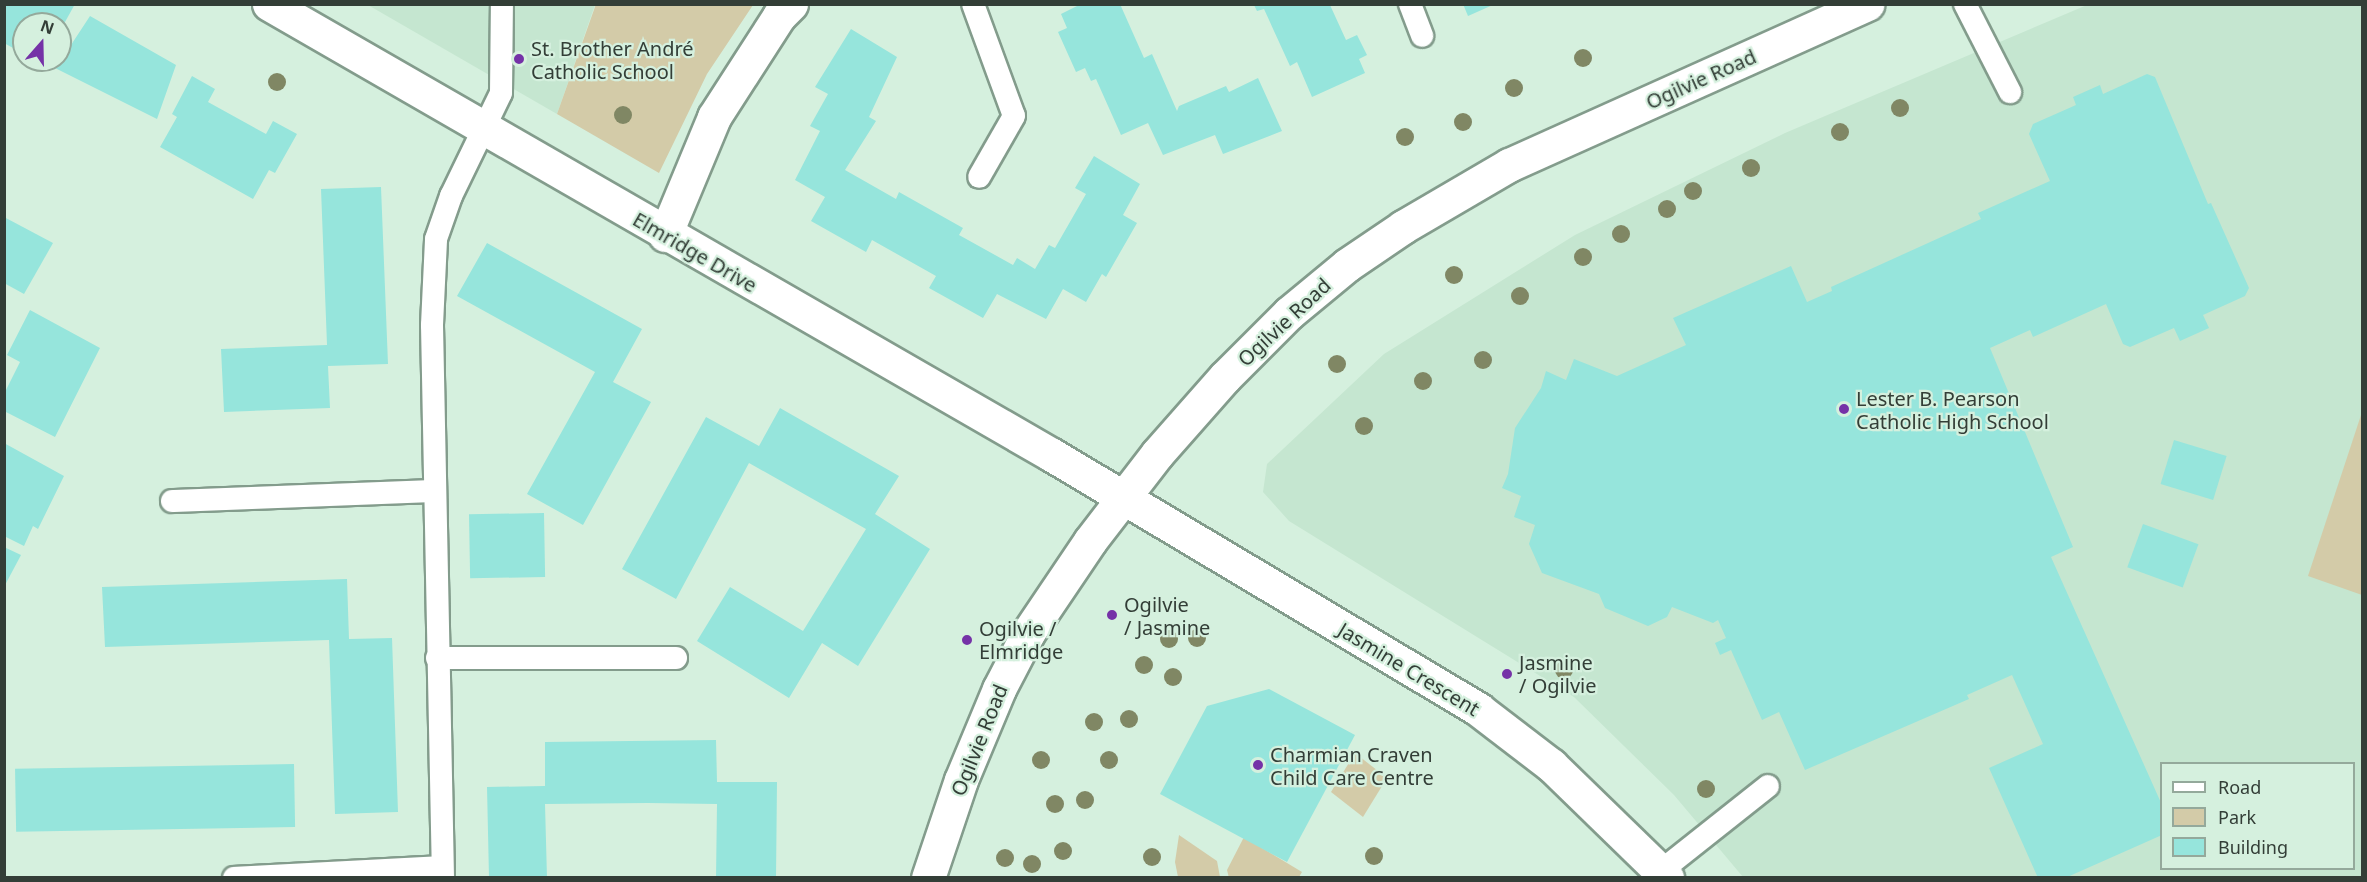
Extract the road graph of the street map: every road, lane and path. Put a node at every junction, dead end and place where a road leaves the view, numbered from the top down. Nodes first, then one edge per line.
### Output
1 (269, 4) edge
2 (502, 4) edge
3 (791, 4) edge
4 (973, 4) edge
5 (1410, 4) edge
6 (1868, 4) edge
7 (1965, 4) edge
8 (1422, 36) dead end
9 (2010, 92) dead end
10 (486, 129) junction
11 (979, 177) dead end
12 (664, 235) junction
13 (435, 491) junction
14 (1123, 498) junction
15 (172, 501) dead end
16 (437, 658) junction
17 (676, 658) dead end
18 (1768, 786) dead end
19 (443, 872) edge
20 (1664, 874) edge
21 (234, 878) edge
22 (928, 878) edge

1 - 10 street, Elmridge Drive
2 - 10 lane
3 - 12 street
4 - 11 lane
5 - 8 lane
6 - 14 street, Ogilvie Road
7 - 9 lane
10 - 12 street, Elmridge Drive
10 - 13 lane
12 - 14 street, Elmridge Drive
13 - 15 lane
13 - 16 lane
14 - 20 street, Jasmine Crescent
14 - 22 street, Ogilvie Road
16 - 17 lane
16 - 19 lane
18 - 20 lane
19 - 21 lane

